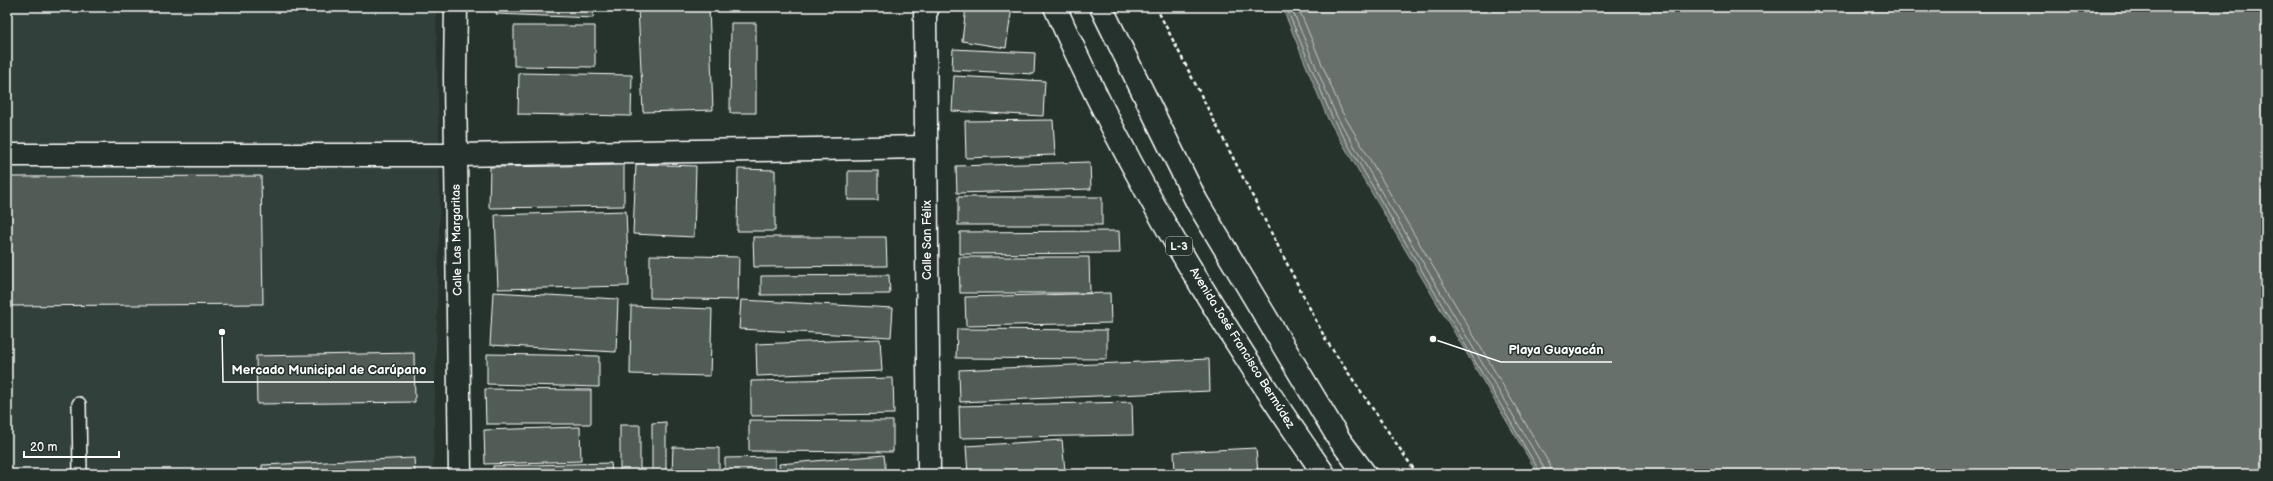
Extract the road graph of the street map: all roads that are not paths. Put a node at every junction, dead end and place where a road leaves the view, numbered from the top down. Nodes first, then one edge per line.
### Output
1 (456, 7) edge
2 (928, 7) edge
3 (1055, 7) edge
4 (1101, 7) edge
5 (926, 147) junction
6 (7, 155) edge
7 (456, 155) junction
8 (80, 404) dead end
9 (80, 474) edge
10 (460, 474) edge
11 (929, 474) edge
12 (1324, 474) edge
13 (1365, 474) edge

1 - 7 street, Calle Las Margaritas
2 - 5 street, Calle San Félix
3 - 12 street, Avenida José Francisco Bermúdez / L-3
4 - 13 street
5 - 7 street
5 - 11 street, Calle San Félix
6 - 7 street
7 - 10 street, Calle Las Margaritas
8 - 9 lane

